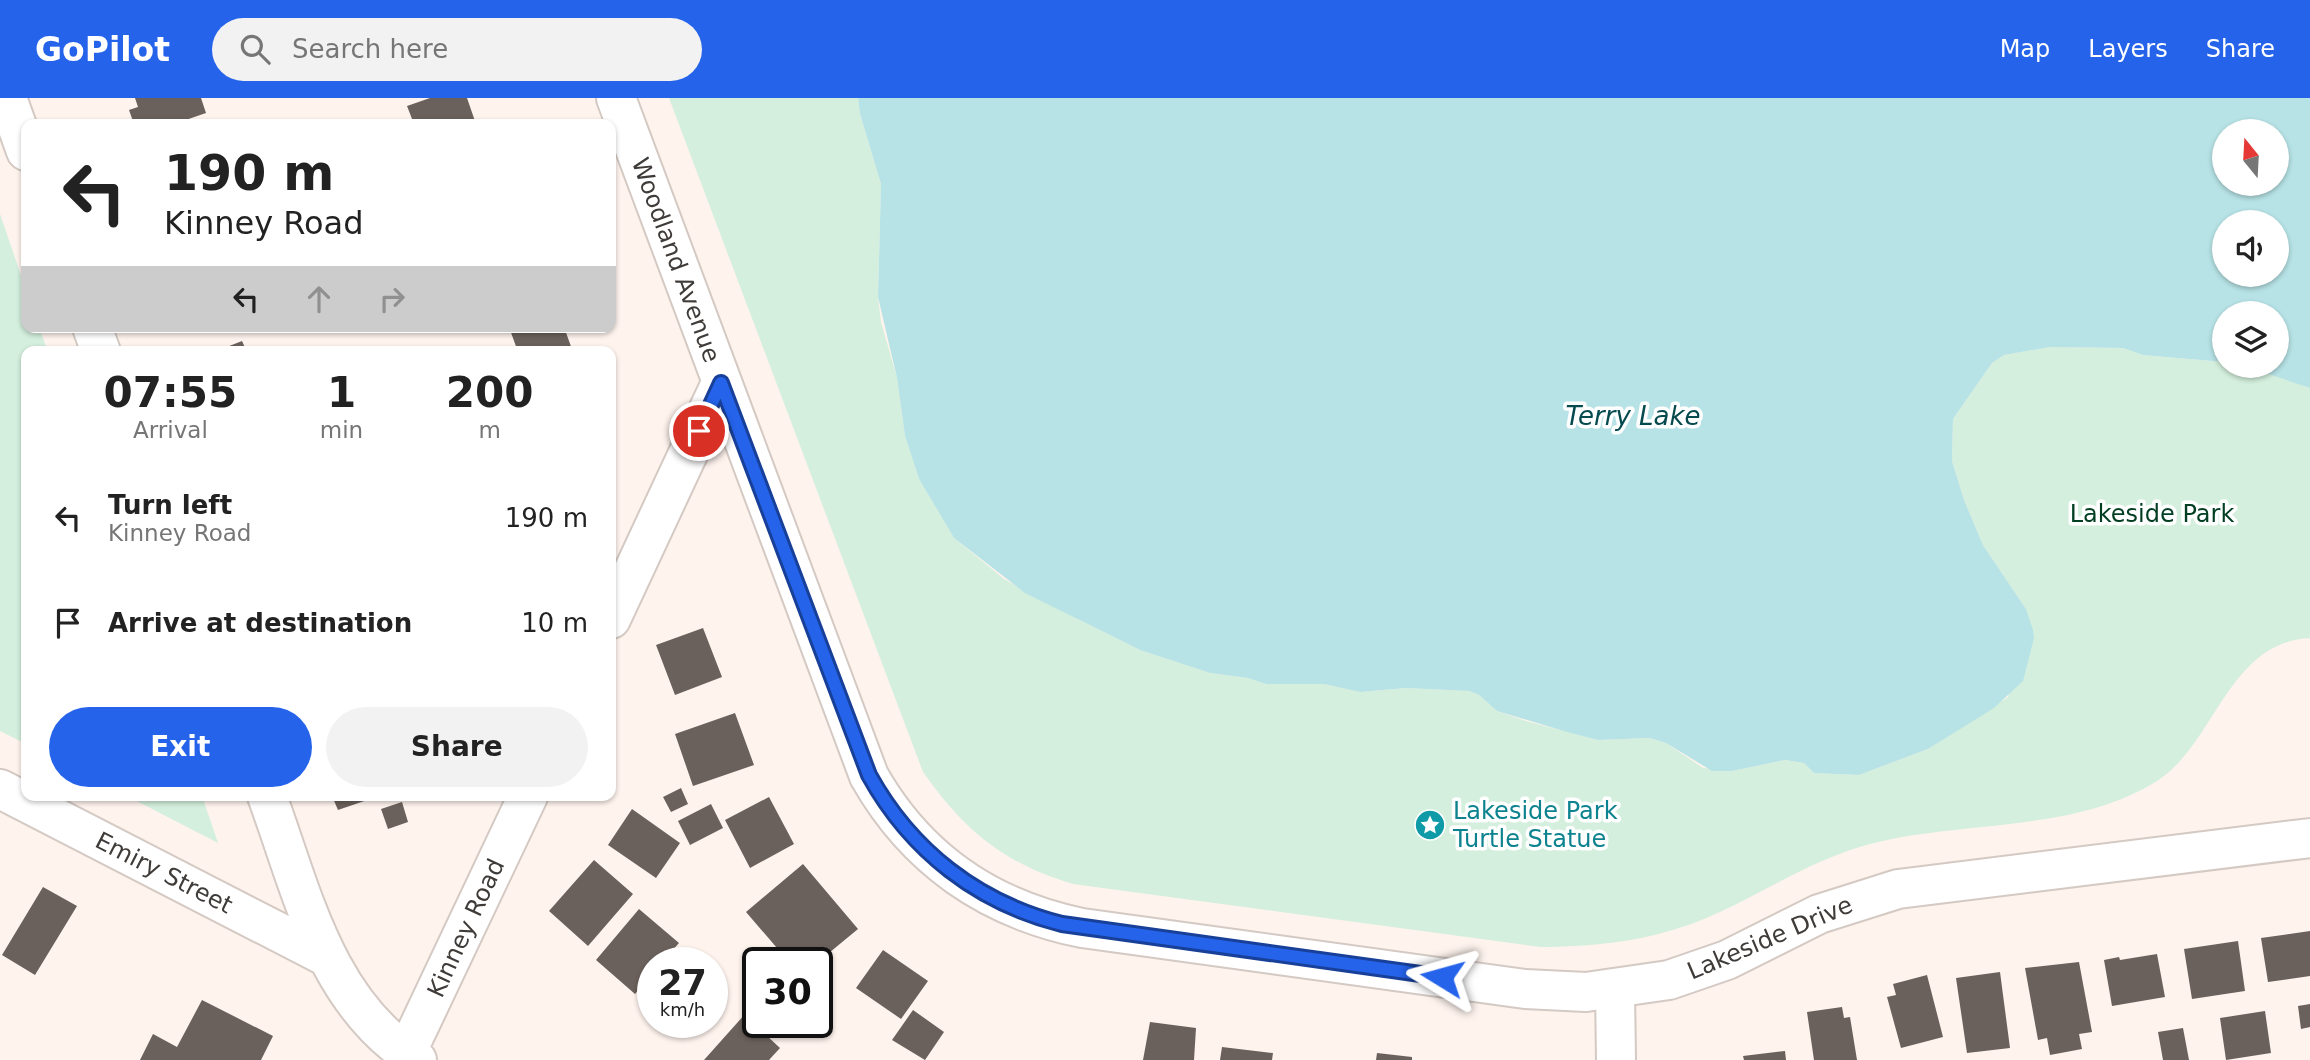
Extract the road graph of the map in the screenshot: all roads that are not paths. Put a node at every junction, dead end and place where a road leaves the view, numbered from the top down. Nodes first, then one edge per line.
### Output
1 (6, 98) edge
2 (616, 98) edge
3 (21, 138) edge
4 (721, 383) junction
5 (616, 608) edge
6 (0, 789) edge
7 (21, 800) edge
8 (23, 801) edge
9 (269, 801) edge
10 (526, 801) edge
11 (2310, 838) edge
12 (327, 957) junction
13 (1615, 990) junction
14 (409, 1058) edge
15 (1616, 1060) edge

1 - 3 street
2 - 4 street, Woodland Avenue
4 - 5 street
4 - 13 street, Lakeside Drive
6 - 7 street, Emiry Street
8 - 12 street, Emiry Street
9 - 12 street
10 - 14 street, Kinney Road
11 - 13 street, Lakeside Drive
12 - 14 street
13 - 15 street

